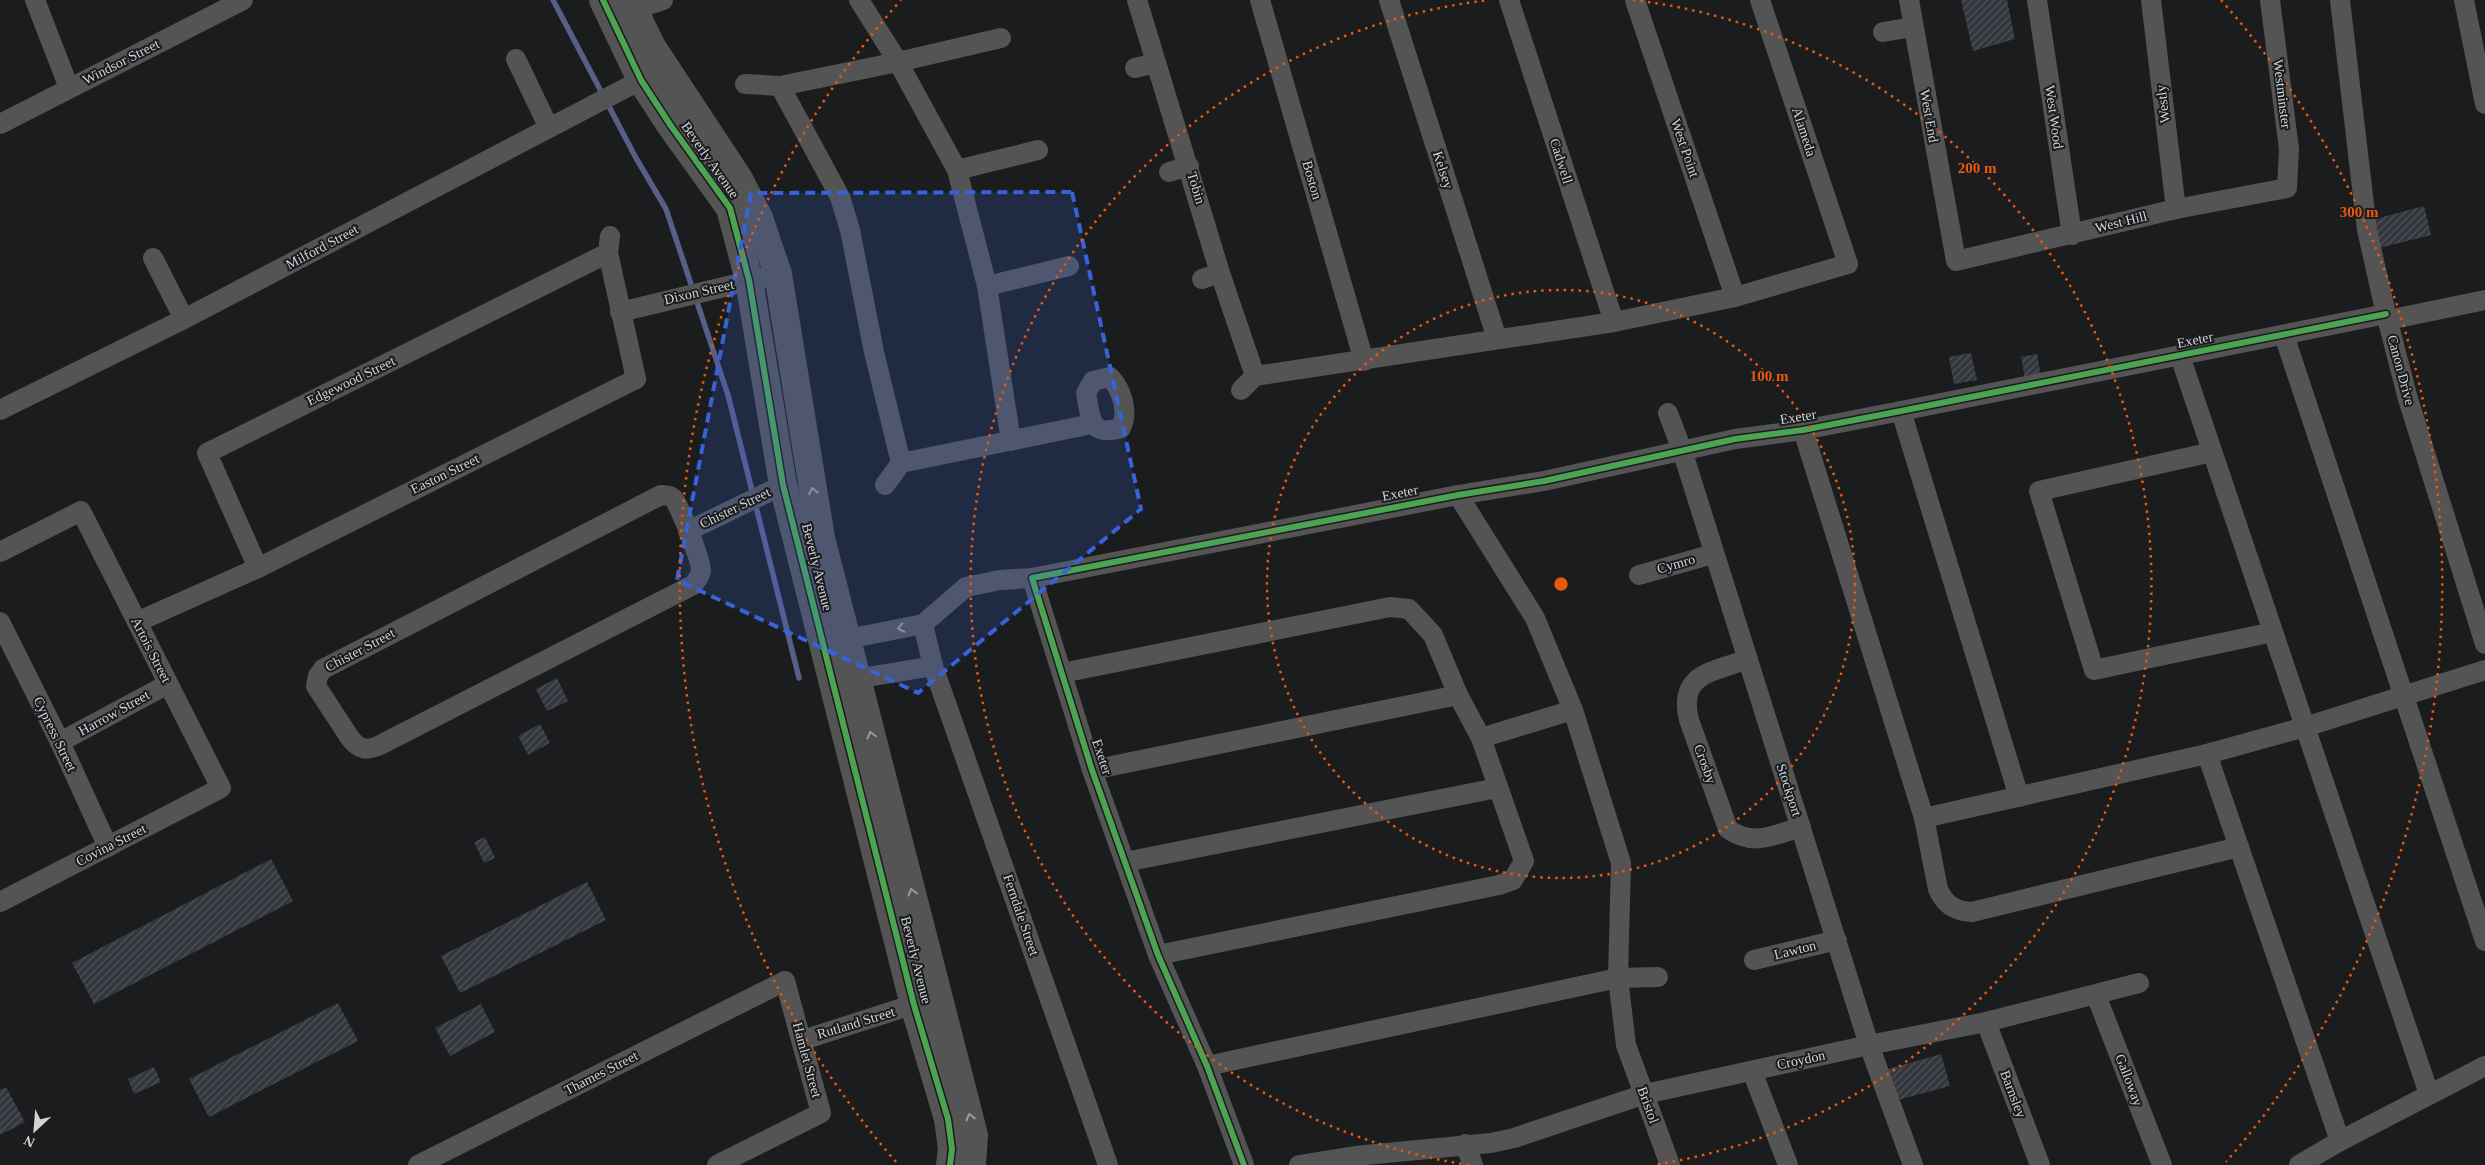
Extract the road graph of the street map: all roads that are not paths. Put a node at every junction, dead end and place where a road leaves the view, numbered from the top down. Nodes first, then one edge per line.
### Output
1 (35, 0) edge
2 (663, 0) edge
3 (859, 0) edge
4 (1137, 0) edge
5 (1260, 0) edge
6 (1388, 0) edge
7 (1508, 0) edge
8 (1635, 0) edge
9 (1760, 0) edge
10 (1909, 0) edge
11 (2037, 0) edge
12 (2151, 0) edge
13 (2270, 0) edge
14 (2340, 0) edge
15 (2464, 0) edge
16 (230, 3) edge
17 (619, 7) edge
18 (1914, 27) junction
19 (1883, 32) dead end
20 (1001, 38) dead end
21 (516, 58) dead end
22 (898, 62) junction
23 (1156, 63) junction
24 (1135, 68) dead end
25 (745, 84) dead end
26 (630, 86) junction
27 (780, 86) junction
28 (69, 88) junction
29 (2485, 104) edge
30 (0, 124) edge
31 (549, 128) junction
32 (1038, 150) dead end
33 (1189, 166) junction
34 (957, 170) junction
35 (1169, 172) dead end
36 (2287, 188) joint
37 (2176, 208) junction
38 (2072, 235) junction
39 (609, 245) joint
40 (153, 258) dead end
41 (1956, 261) joint
42 (1070, 266) dead end
43 (778, 274) junction
44 (749, 280) junction
45 (987, 286) junction
46 (1735, 296) junction
47 (2485, 300) edge
48 (620, 312) junction
49 (2387, 317) junction
50 (184, 319) junction
51 (1614, 322) junction
52 (2284, 335) junction
53 (1498, 339) junction
54 (2180, 356) junction
55 (1364, 361) junction
56 (1255, 376) junction
57 (1241, 390) dead end
58 (0, 410) edge
59 (1901, 412) junction
60 (1668, 413) dead end
61 (1092, 424) dead end
62 (1803, 430) junction
63 (1011, 441) junction
64 (1682, 450) junction
65 (2212, 452) junction
66 (901, 463) junction
67 (886, 485) dead end
68 (774, 489) junction
69 (1458, 495) junction
70 (688, 531) junction
71 (0, 552) edge
72 (1713, 554) junction
73 (258, 568) junction
74 (1639, 575) dead end
75 (1032, 578) junction
76 (0, 622) edge
77 (137, 622) junction
78 (923, 624) junction
79 (2273, 632) junction
80 (836, 641) junction
81 (2485, 644) edge
82 (1748, 659) junction
83 (933, 666) junction
84 (2485, 670) edge
85 (1062, 674) junction
86 (845, 681) junction
87 (168, 684) junction
88 (1458, 695) junction
89 (2403, 697) junction
90 (1574, 710) junction
91 (2305, 727) junction
92 (1481, 738) junction
93 (60, 742) junction
94 (2206, 754) junction
95 (1092, 770) junction
96 (221, 788) joint
97 (1497, 788) junction
98 (2018, 798) junction
99 (1924, 818) junction
100 (1801, 828) junction
101 (108, 847) junction
102 (2239, 847) junction
103 (1125, 862) junction
104 (2, 897) edge
105 (1837, 940) junction
106 (2485, 941) edge
107 (1158, 955) junction
108 (1754, 960) dead end
109 (1658, 977) dead end
110 (1618, 978) junction
111 (785, 981) joint
112 (2139, 983) dead end
113 (2096, 995) junction
114 (926, 1000) junction
115 (1986, 1022) junction
116 (802, 1040) junction
117 (1870, 1045) junction
118 (1207, 1066) junction
119 (2485, 1066) edge
120 (1752, 1071) junction
121 (1645, 1094) junction
122 (2429, 1094) junction
123 (2340, 1141) junction
124 (1465, 1144) junction
125 (1357, 1161) edge
126 (418, 1165) edge
127 (717, 1165) edge
128 (950, 1165) edge
129 (972, 1165) edge
130 (1108, 1165) edge
131 (1244, 1165) edge
132 (1299, 1165) edge
133 (1473, 1165) edge
134 (1670, 1165) edge
135 (1788, 1165) edge
136 (1912, 1165) edge
137 (2040, 1165) edge
138 (2162, 1165) edge
139 (2299, 1165) edge

1 - 28 street
2 - 17 street
3 - 22 street
4 - 23 street, Tobin
5 - 55 street, Boston
6 - 53 street, Kelsey
7 - 51 street, Cadwell
8 - 46 street, West Point
9 - 46 street, Alameda
10 - 18 street, West End
11 - 38 street, West Wood
12 - 37 street, Westly
13 - 36 street, Westminster
14 - 49 street, Canon Drive
15 - 29 street
16 - 28 street, Windsor Street
17 - 26 street, Beverly Avenue
17 - 43 street, Beverly Avenue
18 - 19 street
18 - 41 street, West End
20 - 22 street
21 - 31 street
22 - 27 street
22 - 34 street
23 - 24 street
23 - 33 street, Tobin
25 - 27 street
26 - 31 street, Milford Street
26 - 44 street, Beverly Avenue
27 - 66 street
28 - 30 street, Windsor Street
31 - 50 street, Milford Street
32 - 34 street
33 - 35 street
33 - 56 street, Tobin
34 - 45 street
36 - 37 street, West Hill
37 - 38 street, West Hill
38 - 41 street, West Hill
39 - 48 street, Easton Street
39 - 73 street, Edgewood Street
40 - 50 street
42 - 45 street
43 - 44 street, Dixon Street
80 -> 43 street, Beverly Avenue
44 - 48 street, Dixon Street
44 - 68 street, Beverly Avenue
45 - 63 street
46 - 51 street
47 - 49 street, Exeter
48 - 73 street, Easton Street
49 - 52 street, Exeter
49 - 81 street, Canon Drive
50 - 58 street, Milford Street
51 - 53 street
52 - 54 street, Exeter
52 - 89 street
53 - 55 street
54 - 59 street, Exeter
54 - 65 street
55 - 56 street
56 - 57 street
59 - 62 street, Exeter
59 - 98 street
60 - 64 street, Stockport
61 - 63 street
62 - 64 street, Exeter
62 - 99 street
63 - 66 street
64 - 69 street, Exeter
64 - 72 street, Stockport
65 - 79 street
65 - 79 street
66 - 67 street
68 - 70 street, Chister Street
68 - 80 street, Beverly Avenue
69 - 75 street, Exeter
69 - 90 street, Bristol
70 - 70 street, Chister Street
71 - 77 street, Artois Street
72 - 74 street, Cymro
72 - 82 street, Stockport
73 - 77 street, Easton Street
75 - 78 street
75 - 85 street, Exeter
76 - 93 street, Cypress Street
77 - 87 street, Artois Street
78 -> 80 street
78 - 83 street, Ferndale Street
79 - 91 street
80 - 86 street, Beverly Avenue
82 - 100 street, Stockport
82 - 100 street, Crosby
83 - 86 street
83 - 130 street, Ferndale Street
84 - 89 street
85 - 88 street
85 - 95 street, Exeter
86 - 114 street, Beverly Avenue
87 - 93 street, Harrow Street
87 - 96 street, Artois Street
88 - 92 street
88 - 95 street
89 - 91 street
89 - 106 street
90 - 92 street
90 - 110 street, Bristol
91 - 94 street
91 - 122 street
92 - 97 street
93 - 101 street, Cypress Street
94 - 98 street
94 - 102 street
95 - 103 street, Exeter
96 - 101 street, Covina Street
97 - 103 street
97 - 107 street
98 - 99 street
99 - 102 street
100 - 105 street, Stockport
101 - 104 street, Covina Street
102 - 123 street
103 - 107 street, Exeter
105 - 108 street, Lawton
105 - 117 street, Stockport
107 - 118 street, Exeter
109 - 110 street
110 - 118 street
110 - 121 street, Bristol
111 - 116 street, Hamlet Street
111 - 126 street, Thames Street
112 - 113 street, Croydon
113 - 115 street, Croydon
113 - 138 street, Galloway
114 - 116 street, Rutland Street
114 - 128 street, Beverly Avenue
129 -> 114 street, Beverly Avenue
115 - 117 street, Croydon
115 - 137 street, Barnsley
116 - 127 street, Hamlet Street
117 - 120 street, Croydon
117 - 136 street, Stockport
118 - 131 street, Exeter
119 - 122 street
120 - 121 street, Croydon
120 - 135 street
121 - 124 street, Croydon
121 - 134 street, Bristol
122 - 123 street
123 - 139 street
124 - 125 street, Croydon
124 - 133 street
125 - 132 street, Croydon

